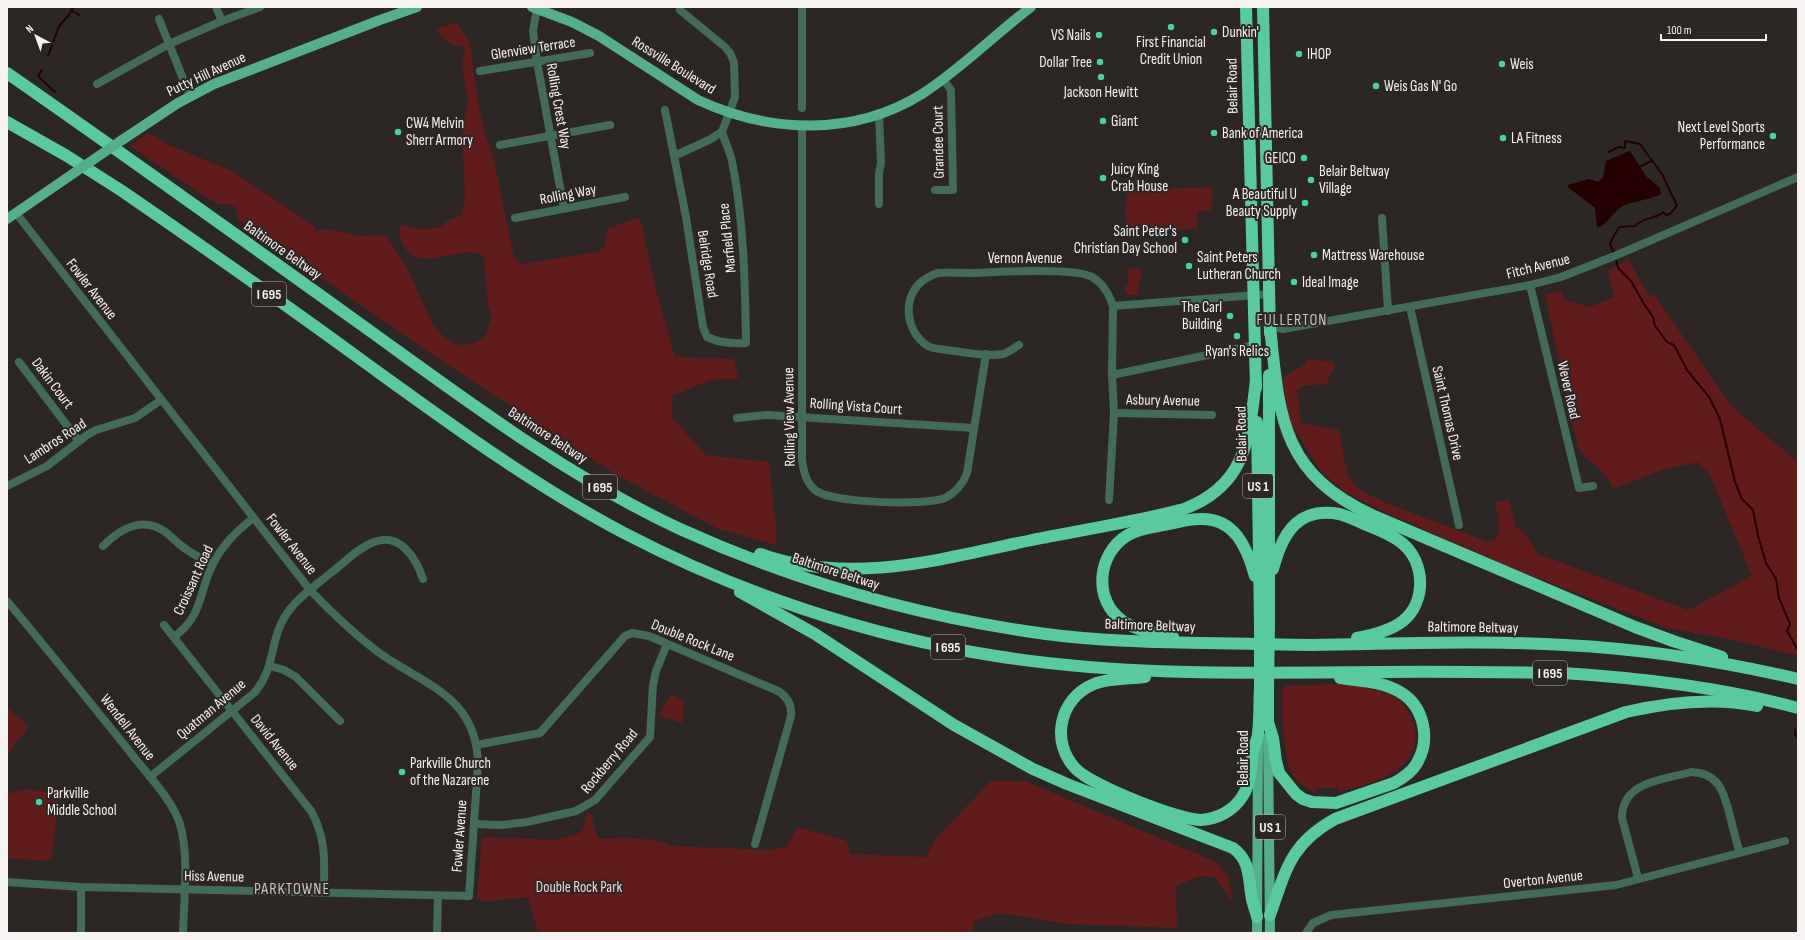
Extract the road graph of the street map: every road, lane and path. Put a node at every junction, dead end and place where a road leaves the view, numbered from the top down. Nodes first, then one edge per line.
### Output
1 (216, 7) edge
2 (260, 7) edge
3 (413, 7) edge
4 (536, 7) edge
5 (680, 7) edge
6 (802, 7) edge
7 (1031, 7) edge
8 (1246, 7) edge
9 (1263, 7) edge
10 (159, 19) dead end
11 (222, 21) junction
12 (169, 44) junction
13 (590, 53) dead end
14 (537, 62) junction
15 (480, 71) dead end
16 (7, 73) edge
17 (943, 79) junction
18 (97, 84) dead end
19 (190, 96) junction
20 (802, 108) dead end
21 (665, 110) dead end
22 (729, 113) junction
23 (879, 113) junction
24 (7, 122) edge
25 (610, 125) dead end
26 (802, 126) junction
27 (722, 132) junction
28 (550, 135) junction
29 (500, 144) dead end
30 (674, 156) junction
31 (1798, 177) edge
32 (935, 190) dead end
33 (625, 197) dead end
34 (879, 204) dead end
35 (564, 209) junction
36 (16, 213) junction
37 (515, 218) dead end
38 (1382, 218) dead end
39 (7, 219) edge
40 (1530, 285) junction
41 (1269, 294) junction
42 (1254, 295) junction
43 (1113, 306) junction
44 (1410, 306) junction
45 (1388, 311) junction
46 (1270, 326) junction
47 (746, 343) joint
48 (1019, 345) dead end
49 (1255, 345) junction
50 (986, 354) junction
51 (19, 362) dead end
52 (1112, 375) junction
53 (1256, 380) junction
54 (161, 400) junction
55 (1114, 413) junction
56 (1212, 415) dead end
57 (803, 417) junction
58 (737, 418) dead end
59 (974, 428) junction
60 (78, 440) junction
61 (593, 482) junction
62 (7, 486) edge
63 (1593, 486) dead end
64 (1109, 500) dead end
65 (253, 518) junction
66 (1459, 525) dead end
67 (104, 546) dead end
68 (212, 564) junction
69 (706, 572) junction
70 (423, 579) dead end
71 (1264, 588) junction
72 (310, 590) junction
73 (7, 601) edge
74 (164, 625) dead end
75 (174, 637) junction
76 (1197, 642) junction
77 (667, 644) junction
78 (1310, 645) junction
79 (270, 666) junction
80 (1761, 670) junction
81 (1200, 672) junction
82 (1299, 673) junction
83 (1798, 679) edge
84 (1264, 688) junction
85 (1798, 708) edge
86 (233, 711) junction
87 (1798, 715) edge
88 (340, 721) dead end
89 (1268, 722) junction
90 (1258, 735) junction
91 (476, 745) junction
92 (150, 777) junction
93 (475, 824) junction
94 (1785, 841) dead end
95 (755, 844) dead end
96 (1740, 853) junction
97 (1638, 878) junction
98 (7, 882) edge
99 (81, 886) junction
100 (184, 889) junction
101 (324, 892) junction
102 (438, 896) junction
103 (469, 896) joint
104 (1270, 916) junction
105 (1257, 917) junction
106 (81, 933) edge
107 (183, 933) edge
108 (437, 933) edge
109 (1257, 933) edge
110 (1270, 933) edge
111 (1306, 933) edge

1 - 11 street
2 - 11 street
3 - 19 main road, Putty Hill Avenue
4 - 14 street, Rolling Crest Way
4 - 22 main road, Rossville Boulevard
5 - 22 street
6 - 20 street
7 - 17 main road, Rossville Boulevard
8 - 42 highway, Belair Road / US 1
9 - 41 highway, Belair Road / US 1
10 - 12 street
11 - 12 street
12 - 18 street
12 - 19 street
13 - 14 street, Glenview Terrace
14 - 15 street, Glenview Terrace
14 - 28 street, Rolling Crest Way
16 - 61 highway, Baltimore Beltway / I 695
17 - 23 main road, Rossville Boulevard
17 - 32 street, Grandee Court
19 - 36 main road, Putty Hill Avenue, bridge
21 - 30 street, Belridge Road
22 - 26 main road, Rossville Boulevard
22 - 27 street
23 - 26 main road, Rossville Boulevard
23 - 34 street
24 - 69 highway, I 695
25 - 28 street
26 - 57 street, Rolling View Avenue
27 - 30 street
27 - 47 street, Marfield Place
28 - 29 street
28 - 35 street, Rolling Crest Way
30 - 47 street, Belridge Road
31 - 40 street, Fitch Avenue
33 - 35 street, Rolling Way
35 - 37 street, Rolling Way
36 - 39 main road, Putty Hill Avenue
36 - 54 street, Fowler Avenue
38 - 45 street
40 - 44 street, Fitch Avenue
40 - 63 street, Wever Road
41 - 42 street
41 - 46 highway, Belair Road / US 1
42 - 43 street
42 - 49 highway, Belair Road / US 1
43 - 50 street, Vernon Avenue
43 - 52 street, Vernon Avenue
44 - 45 street, Fitch Avenue
44 - 66 street, Saint Thomas Drive
45 - 46 street, Fitch Avenue
46 - 71 highway, Belair Road / US 1
46 - 80 highway
48 - 50 street, Vernon Avenue
49 - 52 street
49 - 53 highway, Belair Road / US 1
50 - 59 street, Rolling View Avenue
51 - 60 street, Dakin Court
52 - 55 street, Vernon Avenue
53 - 61 highway
53 - 71 highway, Belair Road / US 1
54 - 60 street, Lambros Road
54 - 65 street, Fowler Avenue
55 - 56 street, Asbury Avenue
55 - 64 street, Vernon Avenue
57 - 58 street, Rolling Vista Court
57 - 59 street, Rolling Vista Court
57 - 59 street, Rolling View Avenue
60 - 62 street, Lambros Road
61 - 76 highway, Baltimore Beltway / I 695
65 - 68 street, Croissant Road
65 - 72 street, Fowler Avenue
67 - 68 street
68 - 75 street, Croissant Road
69 - 81 highway, I 695
69 - 105 highway
70 - 72 street, Quatman Avenue
71 - 76 highway
71 - 78 highway
71 - 84 highway, Belair Road / US 1, bridge
72 - 79 street, Quatman Avenue
72 - 91 street, Fowler Avenue
73 - 92 street, Wendell Avenue
74 - 75 street, David Avenue
75 - 86 street, David Avenue
76 - 78 highway, Baltimore Beltway / I 695
77 - 91 street, Double Rock Lane
77 - 93 street, Rockberry Road
77 - 95 street, Double Rock Lane
78 - 80 highway, Baltimore Beltway / I 695
79 - 86 street, Quatman Avenue
79 - 88 street
80 - 83 highway, Baltimore Beltway / I 695
81 - 82 highway, I 695
81 - 90 highway
82 - 85 highway, I 695
82 - 89 highway
84 - 89 highway, Belair Road / US 1
84 - 90 highway, Belair Road / US 1
86 - 92 street, Quatman Avenue
86 - 101 street, David Avenue
87 - 104 highway
89 - 104 main road, Belair Road / US 1
90 - 105 main road, Belair Road / US 1
91 - 93 street, Fowler Avenue
92 - 100 street, Wendell Avenue
93 - 103 street, Fowler Avenue
94 - 96 street, Overton Avenue
96 - 97 street, Overton Avenue
96 - 97 street
97 - 111 street, Overton Avenue
98 - 99 street, Hiss Avenue
99 - 100 street, Hiss Avenue
99 - 106 street
100 - 101 street, Hiss Avenue
100 - 107 street, Wendell Avenue
101 - 102 street, Hiss Avenue
102 - 103 street, Hiss Avenue
102 - 108 street
104 - 110 main road, Belair Road / US 1
105 - 109 main road, Belair Road / US 1

